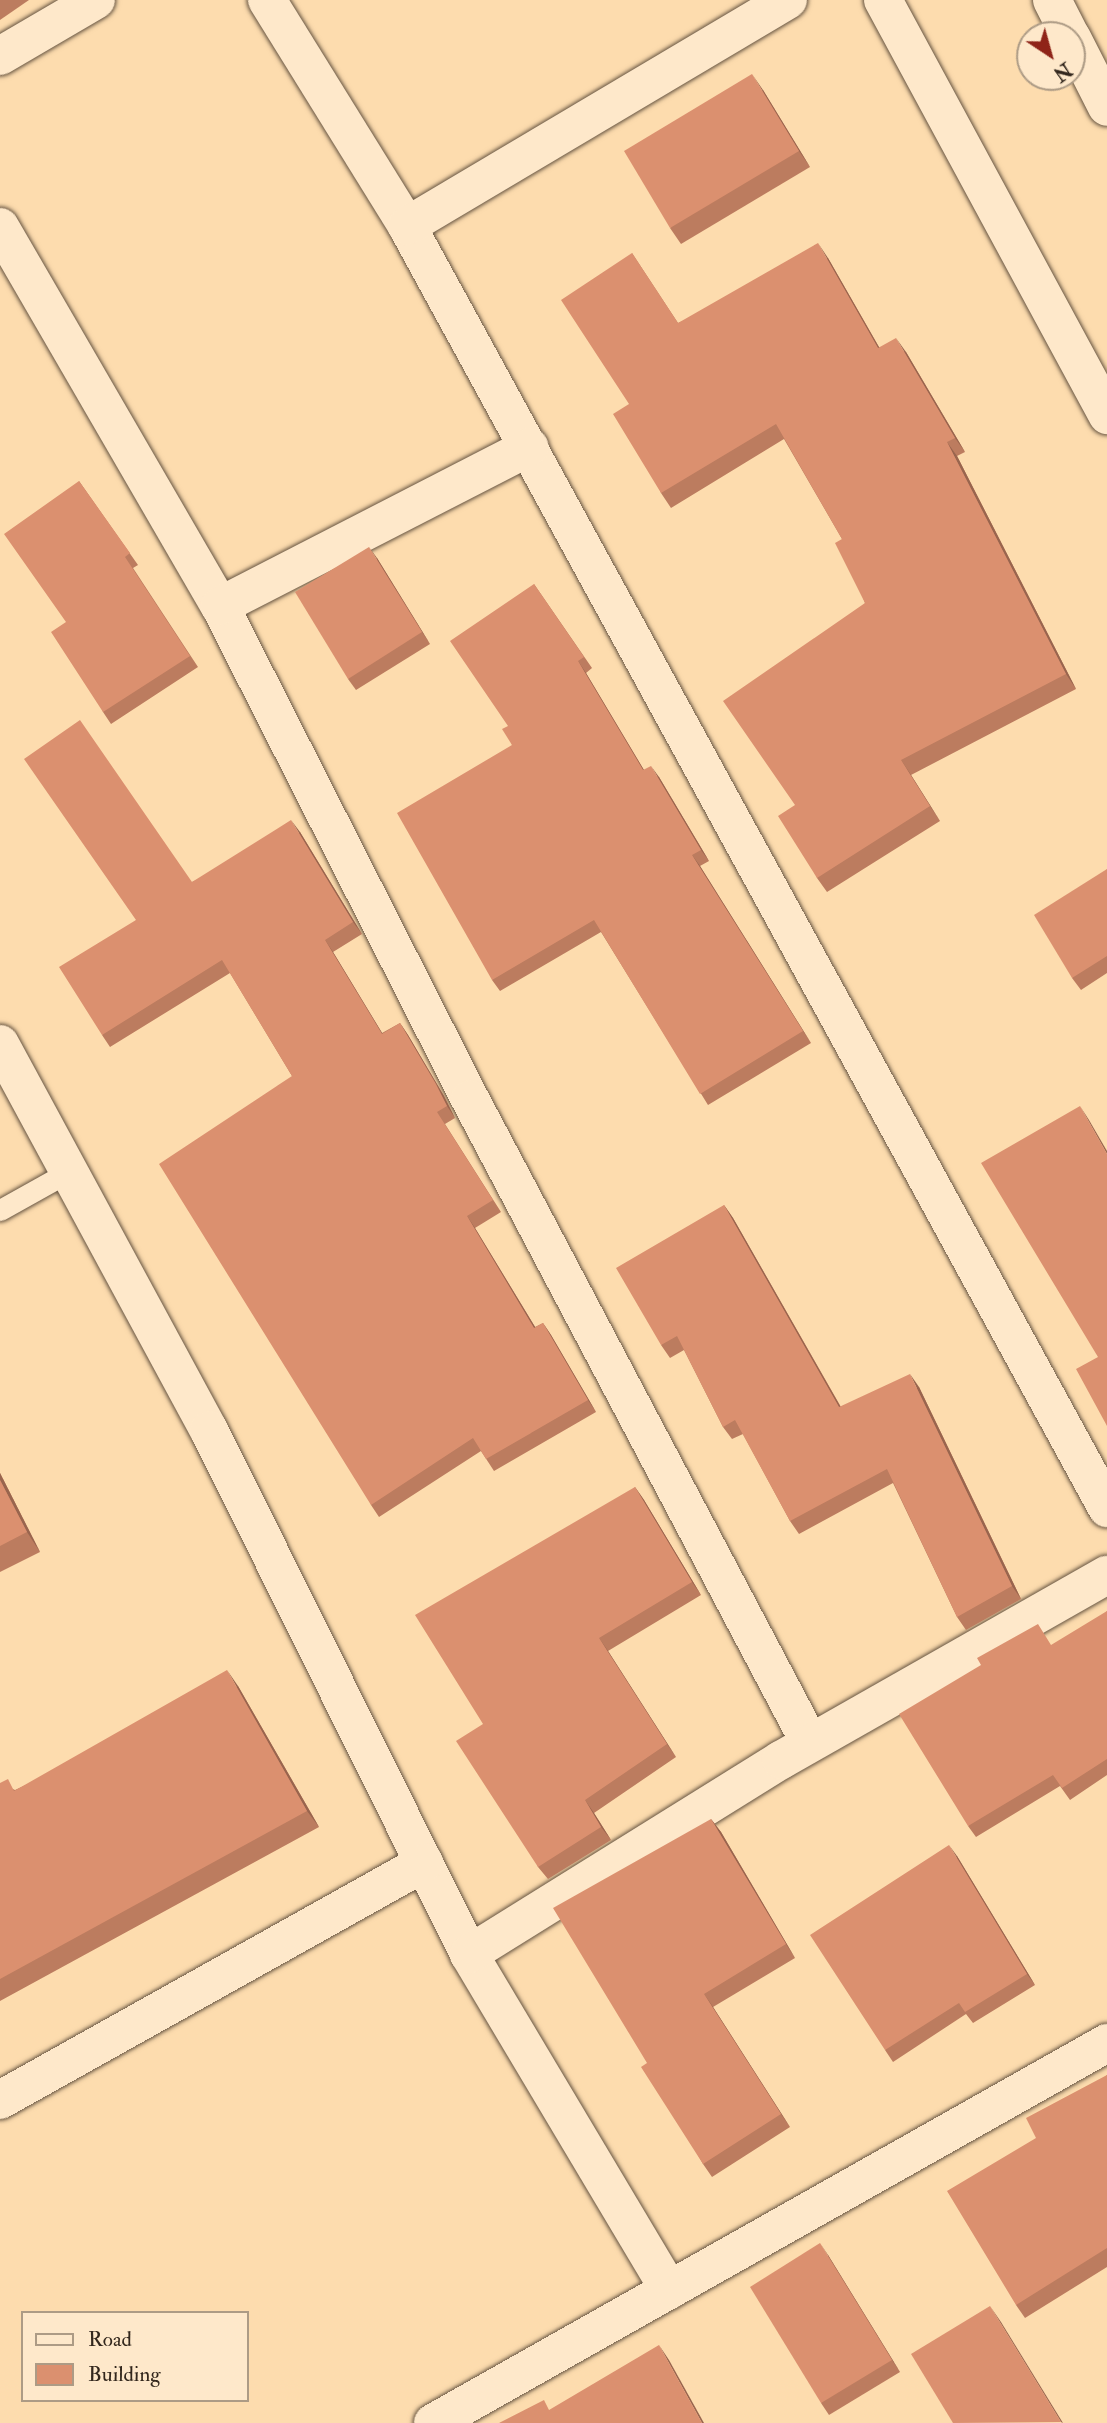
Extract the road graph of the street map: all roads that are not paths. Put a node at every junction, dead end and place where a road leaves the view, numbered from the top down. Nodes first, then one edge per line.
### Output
1 (96, 0) edge
2 (268, 0) edge
3 (788, 0) edge
4 (883, 0) edge
5 (1052, 0) edge
6 (1063, 21) edge
7 (0, 56) edge
8 (1086, 66) edge
9 (1107, 107) edge
10 (407, 226) junction
11 (0, 227) edge
12 (1107, 415) edge
13 (530, 447) junction
14 (220, 606) junction
15 (0, 1044) edge
16 (68, 1172) junction
17 (0, 1210) edge
18 (1107, 1508) edge
19 (1107, 1575) edge
20 (810, 1743) junction
21 (424, 1863) junction
22 (469, 1954) junction
23 (1107, 2043) edge
24 (0, 2100) edge
25 (669, 2290) junction
26 (433, 2423) edge

1 - 7 street
2 - 10 street
3 - 10 street
4 - 12 street
5 - 6 street
8 - 9 street
10 - 13 street
11 - 14 street
13 - 14 street
13 - 18 street
14 - 20 street
15 - 16 street
16 - 17 lane
16 - 21 street
19 - 20 street
20 - 22 street
21 - 22 street
21 - 24 street
22 - 25 street
23 - 25 street
25 - 26 street

